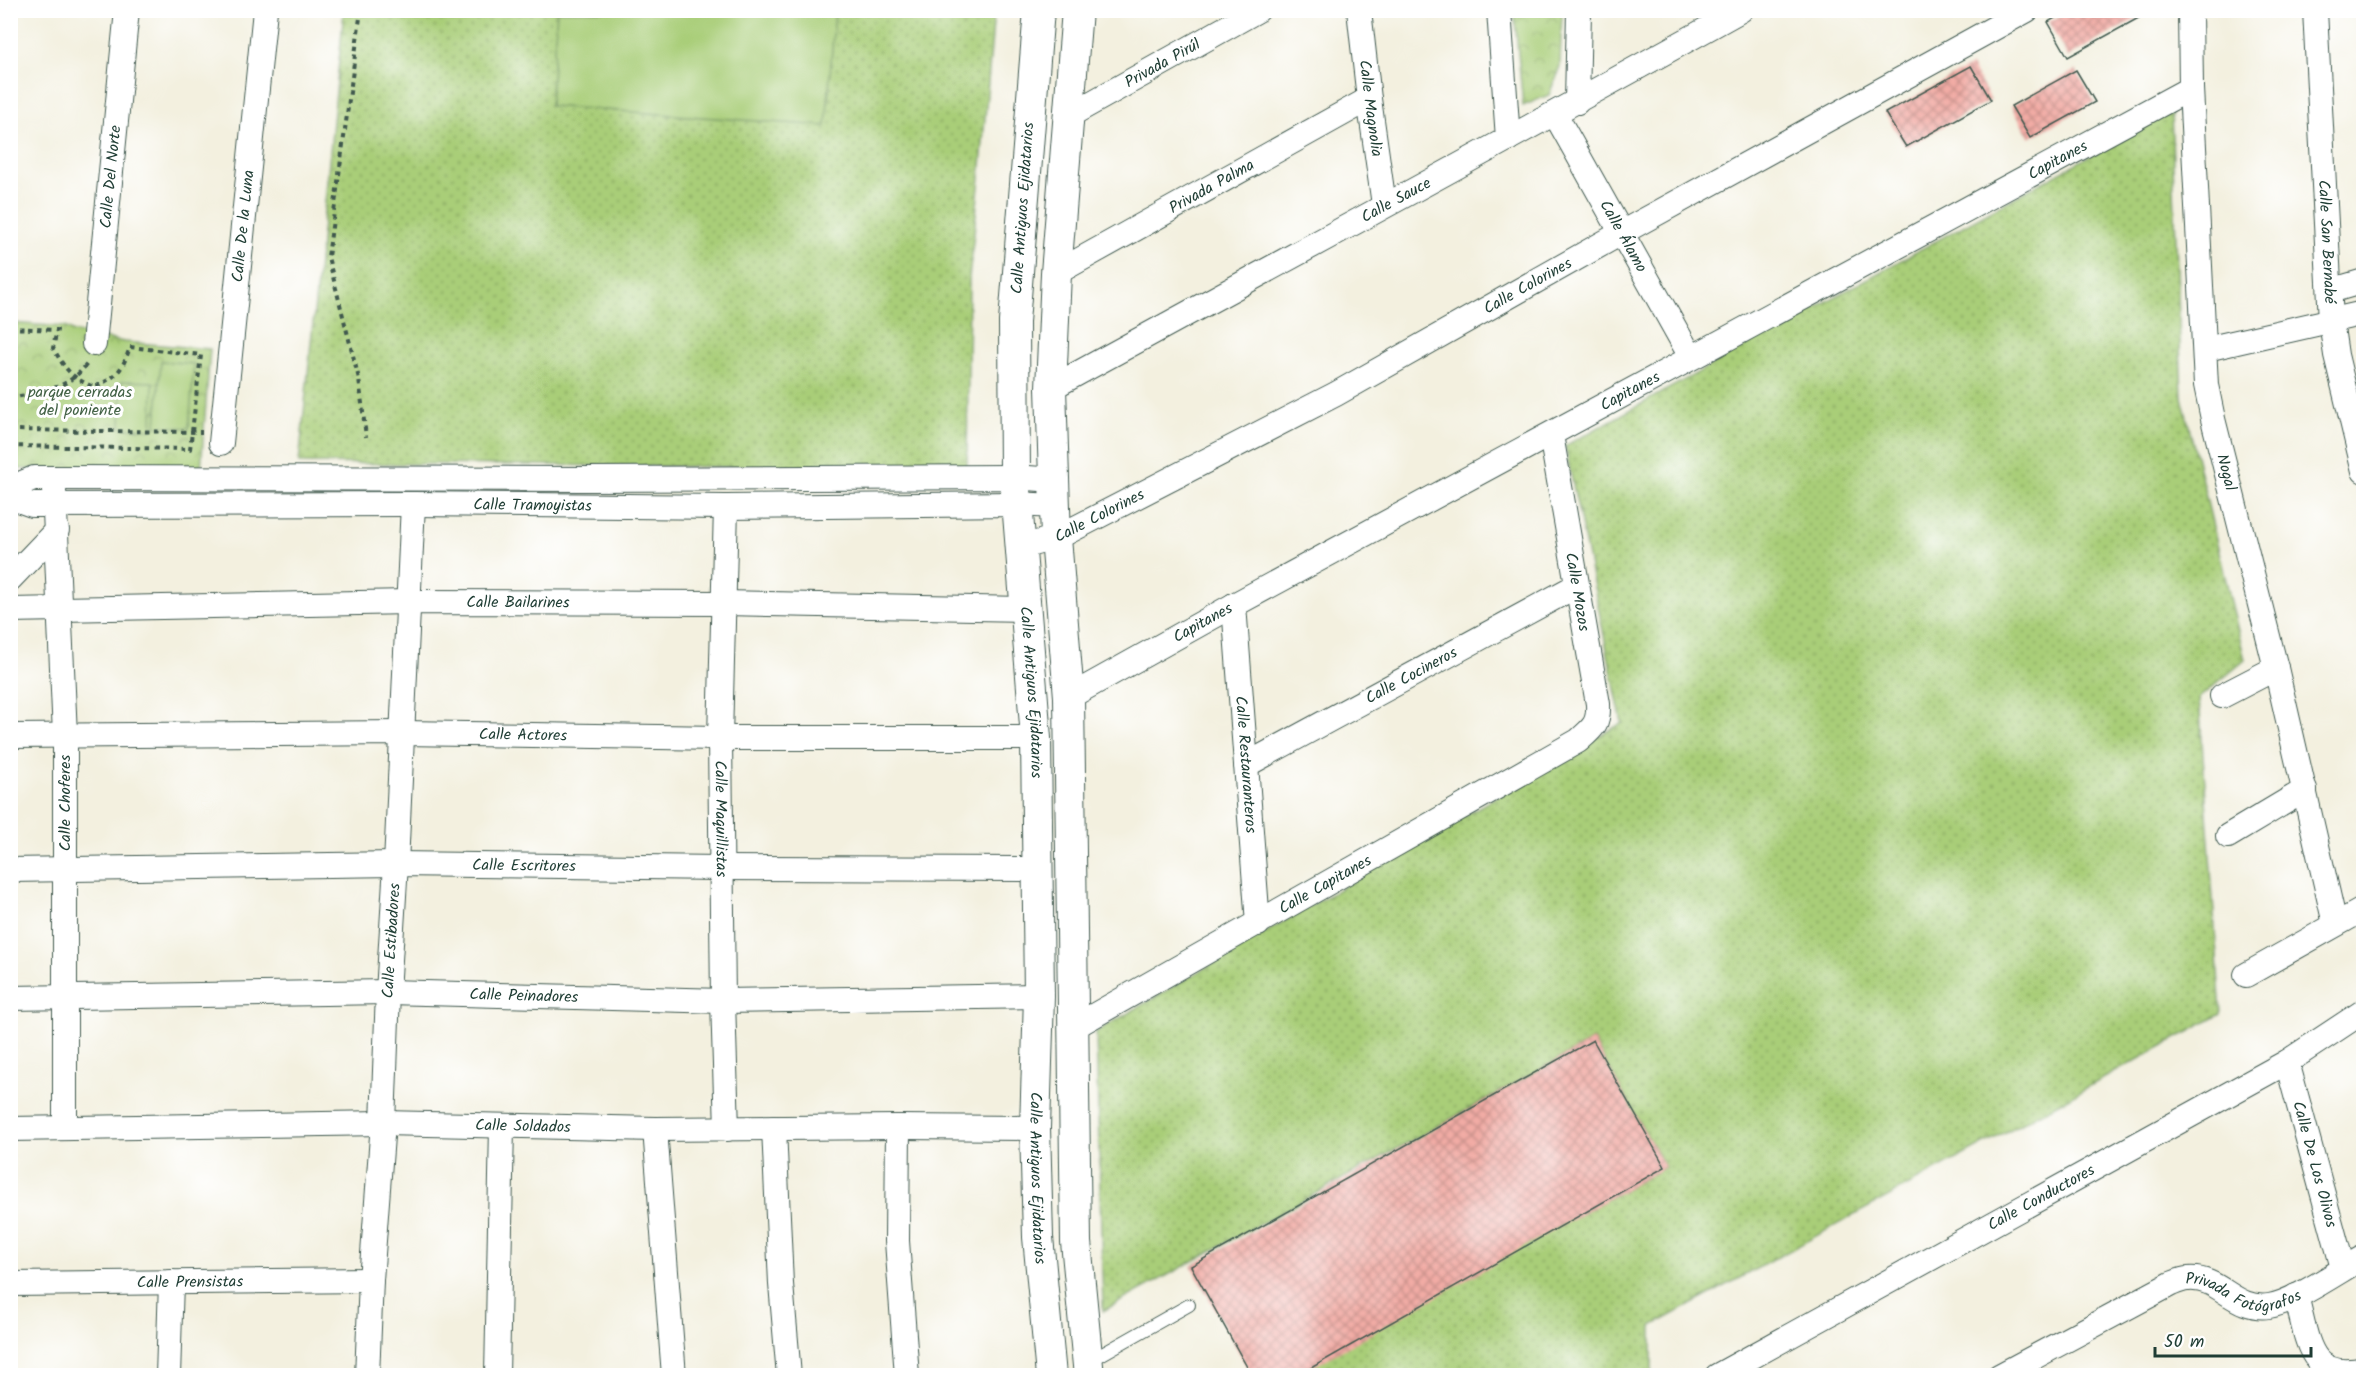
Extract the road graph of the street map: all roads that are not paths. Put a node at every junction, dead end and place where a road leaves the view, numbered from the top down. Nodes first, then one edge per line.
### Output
1 (127, 10) edge
2 (265, 10) edge
3 (1039, 10) edge
4 (1077, 10) edge
5 (1258, 10) edge
6 (1359, 10) edge
7 (1499, 10) edge
8 (1579, 10) edge
9 (1741, 10) edge
10 (2027, 10) edge
11 (2190, 10) edge
12 (2315, 10) edge
13 (2191, 88) junction
14 (1369, 99) junction
15 (1577, 102) junction
16 (1555, 114) junction
17 (1070, 115) junction
18 (1508, 139) junction
19 (1384, 205) junction
20 (1623, 232) junction
21 (1056, 273) junction
22 (2364, 281) edge
23 (2330, 291) junction
24 (2364, 313) edge
25 (2331, 321) junction
26 (94, 344) road end
27 (2206, 349) junction
28 (1691, 357) junction
29 (1051, 388) junction
30 (1551, 435) junction
31 (221, 437) road end
32 (2364, 471) edge
33 (54, 478) junction
34 (10, 488) edge
35 (1016, 490) junction
36 (1054, 493) junction
37 (10, 497) edge
38 (413, 504) junction
39 (55, 505) junction
40 (726, 507) junction
41 (57, 530) junction
42 (1056, 538) junction
43 (1020, 547) junction
44 (10, 579) edge
45 (1576, 586) junction
46 (409, 602) junction
47 (723, 603) junction
48 (1233, 605) junction
49 (59, 608) junction
50 (1026, 609) junction
51 (10, 610) edge
52 (2276, 668) junction
53 (2222, 696) dead end
54 (1069, 697) junction
55 (402, 733) junction
56 (64, 735) junction
57 (10, 736) edge
58 (720, 738) junction
59 (1036, 738) junction
60 (1578, 741) joint
61 (1246, 765) junction
62 (2305, 790) junction
63 (2228, 836) dead end
64 (396, 864) junction
65 (722, 868) junction
66 (1038, 869) junction
67 (10, 870) edge
68 (66, 870) junction
69 (2364, 909) edge
70 (1258, 924) junction
71 (2335, 924) junction
72 (2246, 975) dead end
73 (388, 992) junction
74 (1040, 996) junction
75 (64, 997) junction
76 (10, 998) edge
77 (723, 1001) junction
78 (2364, 1011) edge
79 (1072, 1028) junction
80 (2287, 1062) junction
81 (383, 1123) junction
82 (502, 1126) junction
83 (898, 1127) junction
84 (65, 1128) junction
85 (774, 1128) junction
86 (1035, 1128) junction
87 (10, 1129) edge
88 (655, 1129) junction
89 (727, 1129) junction
90 (2364, 1257) edge
91 (2343, 1268) junction
92 (371, 1280) junction
93 (171, 1282) junction
94 (10, 1284) edge
95 (2296, 1296) junction
96 (1189, 1305) dead end
97 (1088, 1369) edge
98 (2364, 1369) edge
99 (168, 1376) edge
100 (367, 1376) edge
101 (497, 1376) edge
102 (674, 1376) edge
103 (789, 1376) edge
104 (907, 1376) edge
105 (1051, 1376) edge
106 (1716, 1376) edge
107 (1999, 1376) edge

1 - 26 street, Calle Del Norte
2 - 31 street, Calle De la Luna
3 - 35 street, Calle Antiguos Ejidatarios
4 - 17 street, Calle Antiguos Ejidatarios
5 - 17 street, Privada Pirúl
6 - 14 street, Calle Magnolia
7 - 18 street
8 - 15 street
9 - 15 street, Calle Sauce
10 - 20 street, Calle Colorines
11 - 13 street, Nogal
12 - 23 street, Calle San Bernabé
13 - 27 street, Nogal
13 - 28 street, Capitanes
14 - 19 street, Calle Magnolia
14 - 21 street, Privada Palma
15 - 16 street, Calle Sauce
16 - 18 street, Calle Sauce
16 - 20 street, Calle Álamo
17 - 21 street, Calle Antiguos Ejidatarios
18 - 19 street, Calle Sauce
19 - 29 street, Calle Sauce
20 - 28 street, Calle Álamo
20 - 42 street, Calle Colorines
21 - 29 street, Calle Antiguos Ejidatarios
22 - 23 street
23 - 25 street, Calle San Bernabé
24 - 25 street
25 - 27 street
25 - 32 street, Calle San Bernabé
27 - 52 street, Nogal
28 - 30 street, Capitanes
29 - 36 street, Calle Antiguos Ejidatarios
30 - 45 street, Calle Mozos
30 - 48 street, Capitanes
33 - 34 street, Calle Tramoyistas
33 - 35 street, Calle Tramoyistas
33 - 39 street, Calle Choferes
35 - 36 street, Calle Tramoyistas
35 - 40 street, Calle Tramoyistas
35 - 43 street, Calle Antiguos Ejidatarios
36 - 42 street, Calle Antiguos Ejidatarios
37 - 39 street, Calle Tramoyistas
38 - 39 street, Calle Tramoyistas
38 - 40 street, Calle Tramoyistas
38 - 46 street, Calle Estibadores
39 - 41 street, Calle Choferes
40 - 47 street, Calle Maquillistas
41 - 44 street
41 - 49 street, Calle Choferes
42 - 43 street, Calle Colorines
42 - 54 street, Calle Antiguos Ejidatarios
43 - 50 street, Calle Antiguos Ejidatarios
45 - 60 street, Calle Mozos
45 - 61 street, Calle Cocineros
46 - 47 street, Calle Bailarines
46 - 49 street, Calle Bailarines
46 - 55 street, Calle Estibadores
47 - 50 street, Calle Bailarines
47 - 58 street, Calle Maquillistas
48 - 54 street, Capitanes
48 - 61 street, Calle Restauranteros
49 - 51 street, Calle Bailarines
49 - 56 street, Calle Choferes
50 - 59 street, Calle Antiguos Ejidatarios
52 - 53 street
52 - 62 street, Nogal
54 - 79 street, Calle Antiguos Ejidatarios
55 - 56 street, Calle Actores
55 - 58 street, Calle Actores
55 - 64 street, Calle Estibadores
56 - 57 street, Calle Actores
56 - 68 street, Calle Choferes
58 - 59 street, Calle Actores
58 - 65 street, Calle Maquillistas
59 - 66 street, Calle Antiguos Ejidatarios
60 - 70 street, Calle Capitanes
61 - 70 street, Calle Restauranteros
62 - 63 street
62 - 71 street, Nogal
64 - 65 street, Calle Escritores
64 - 68 street, Calle Escritores
64 - 73 street, Calle Estibadores
65 - 66 street, Calle Escritores
65 - 77 street, Calle Maquillistas
66 - 74 street, Calle Antiguos Ejidatarios
67 - 68 street, Calle Escritores
68 - 75 street, Calle Choferes
69 - 71 street
70 - 79 street, Calle Capitanes
71 - 72 street
73 - 75 street, Calle Peinadores
73 - 77 street, Calle Peinadores
73 - 81 street, Calle Estibadores
74 - 77 street, Calle Peinadores
74 - 86 street, Calle Antiguos Ejidatarios
75 - 76 street, Calle Peinadores
75 - 84 street, Calle Choferes
77 - 89 street, Calle Maquillistas
78 - 80 street, Calle Conductores
79 - 97 street, Calle Antiguos Ejidatarios
80 - 91 street, Calle De Los Olivos
80 - 106 street, Calle Conductores
81 - 82 street, Calle Soldados
81 - 84 street, Calle Soldados
81 - 92 street, Calle Estibadores
82 - 88 street, Calle Soldados
82 - 101 street
83 - 85 street, Calle Soldados
83 - 86 street, Calle Soldados
83 - 104 street
84 - 87 street, Calle Soldados
85 - 89 street, Calle Soldados
85 - 103 street
86 - 105 street, Calle Antiguos Ejidatarios
88 - 89 street, Calle Soldados
88 - 102 street
90 - 91 street, Privada Fotógrafos
91 - 95 street, Privada Fotógrafos
92 - 93 street, Calle Prensistas
92 - 100 street, Calle Estibadores
93 - 94 street, Calle Prensistas
93 - 99 street
95 - 98 street
95 - 107 street, Privada Fotógrafos
96 - 97 lane

